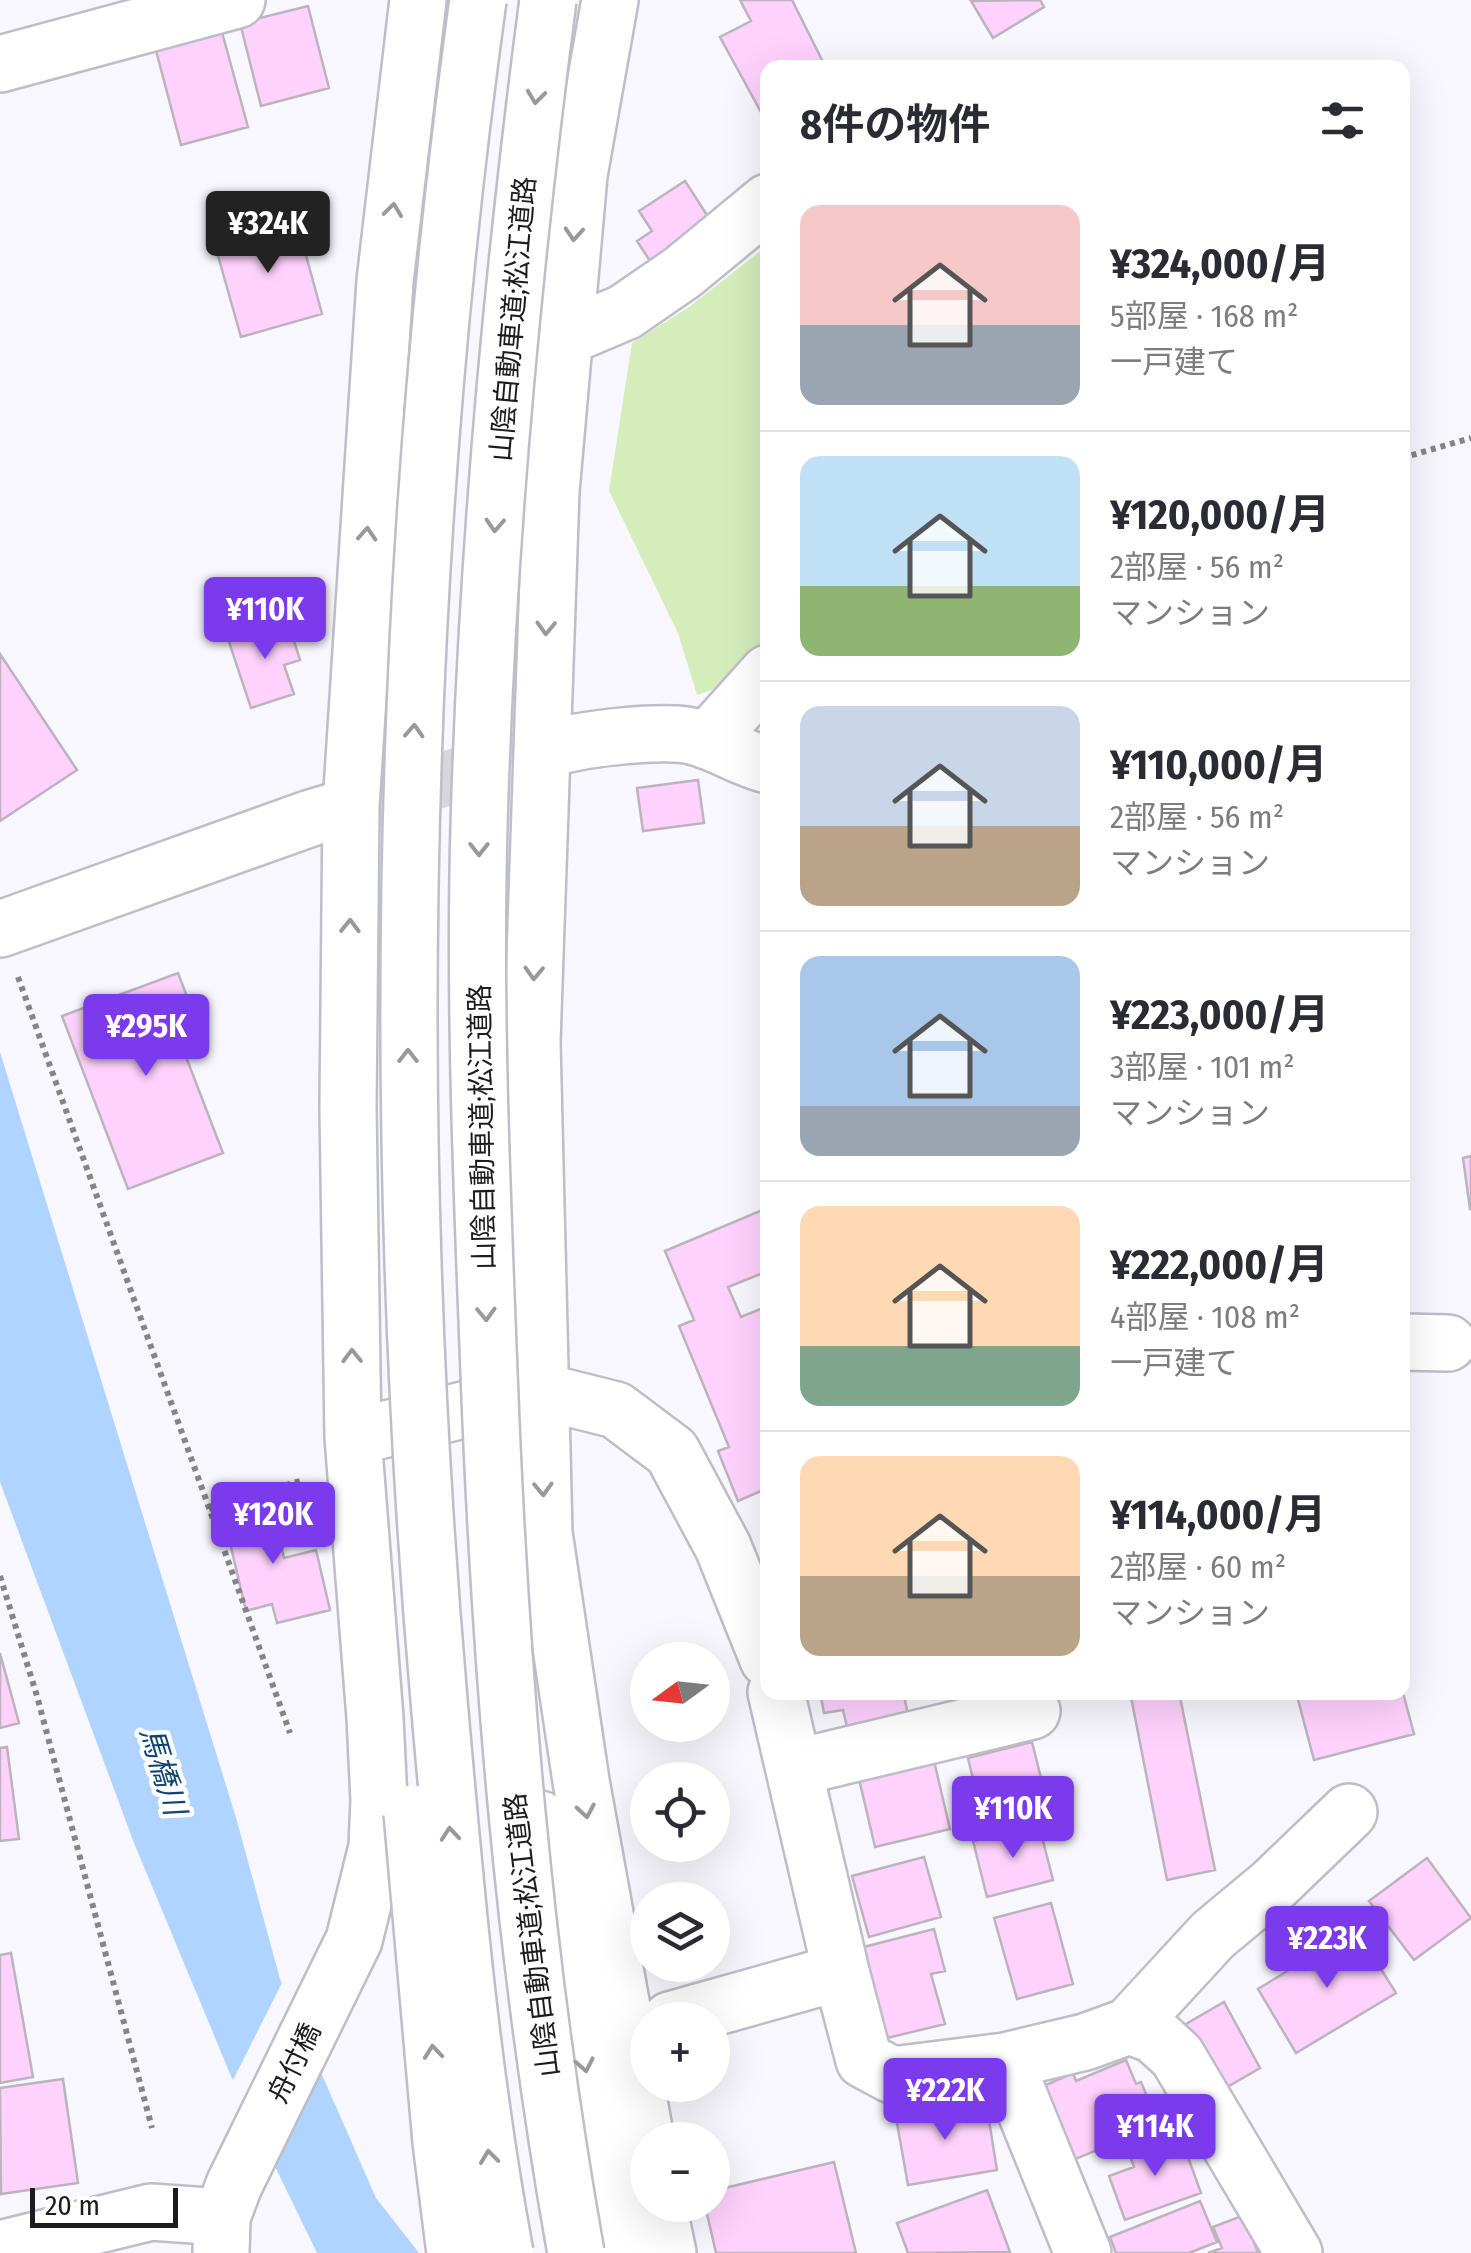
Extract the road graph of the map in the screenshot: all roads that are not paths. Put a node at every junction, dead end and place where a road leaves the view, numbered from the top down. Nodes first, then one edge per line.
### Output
1 (237, 0) edge
2 (418, 0) edge
3 (478, 0) edge
4 (548, 0) edge
5 (610, 0) edge
6 (0, 64) edge
7 (760, 209) edge
8 (566, 337) junction
9 (760, 683) edge
10 (707, 741) junction
11 (560, 746) tunnel mouth
12 (760, 763) edge
13 (351, 806) junction
14 (4, 928) edge
15 (408, 1138) junction
16 (540, 1391) junction
17 (354, 1451) junction
18 (743, 1534) edge
19 (496, 1555) junction
20 (760, 1619) edge
21 (778, 1700) edge
22 (1032, 1711) dead end
23 (794, 1768) junction
24 (1349, 1812) dead end
25 (842, 1972) junction
26 (641, 2002) edge
27 (730, 2003) edge
28 (1129, 2026) junction
29 (1005, 2061) junction
30 (226, 2218) edge
31 (662, 2222) edge
32 (0, 2249) edge
33 (455, 2253) edge
34 (505, 2253) edge
35 (576, 2253) edge
36 (622, 2253) edge
37 (668, 2253) edge
38 (1083, 2253) edge
39 (1294, 2253) edge

1 - 6 main road
13 -> 2 main road, 舟付橋
15 -> 3 main road, bridge
4 -> 19 main road, 山陰自動車道;松江道路, bridge
5 -> 8 main road
7 - 8 main road
8 -> 16 main road
9 - 10 main road
10 - 11 main road
10 - 12 main road
13 - 14 main road
17 -> 13 main road, 舟付橋
33 -> 15 main road, bridge
34 -> 15 main road, bridge
16 - 17 main road
16 - 18 main road
16 -> 26 main road
17 - 30 main road, 舟付橋
18 - 20 main road
19 - 35 main road, 山陰自動車道;松江道路, bridge
19 -> 36 main road, bridge
21 - 23 main road
22 - 23 main road
23 - 25 main road
24 - 28 main road
25 - 27 main road
25 - 29 main road
28 - 29 main road
28 - 39 main road
29 - 38 main road
30 - 32 main road
31 - 37 main road

